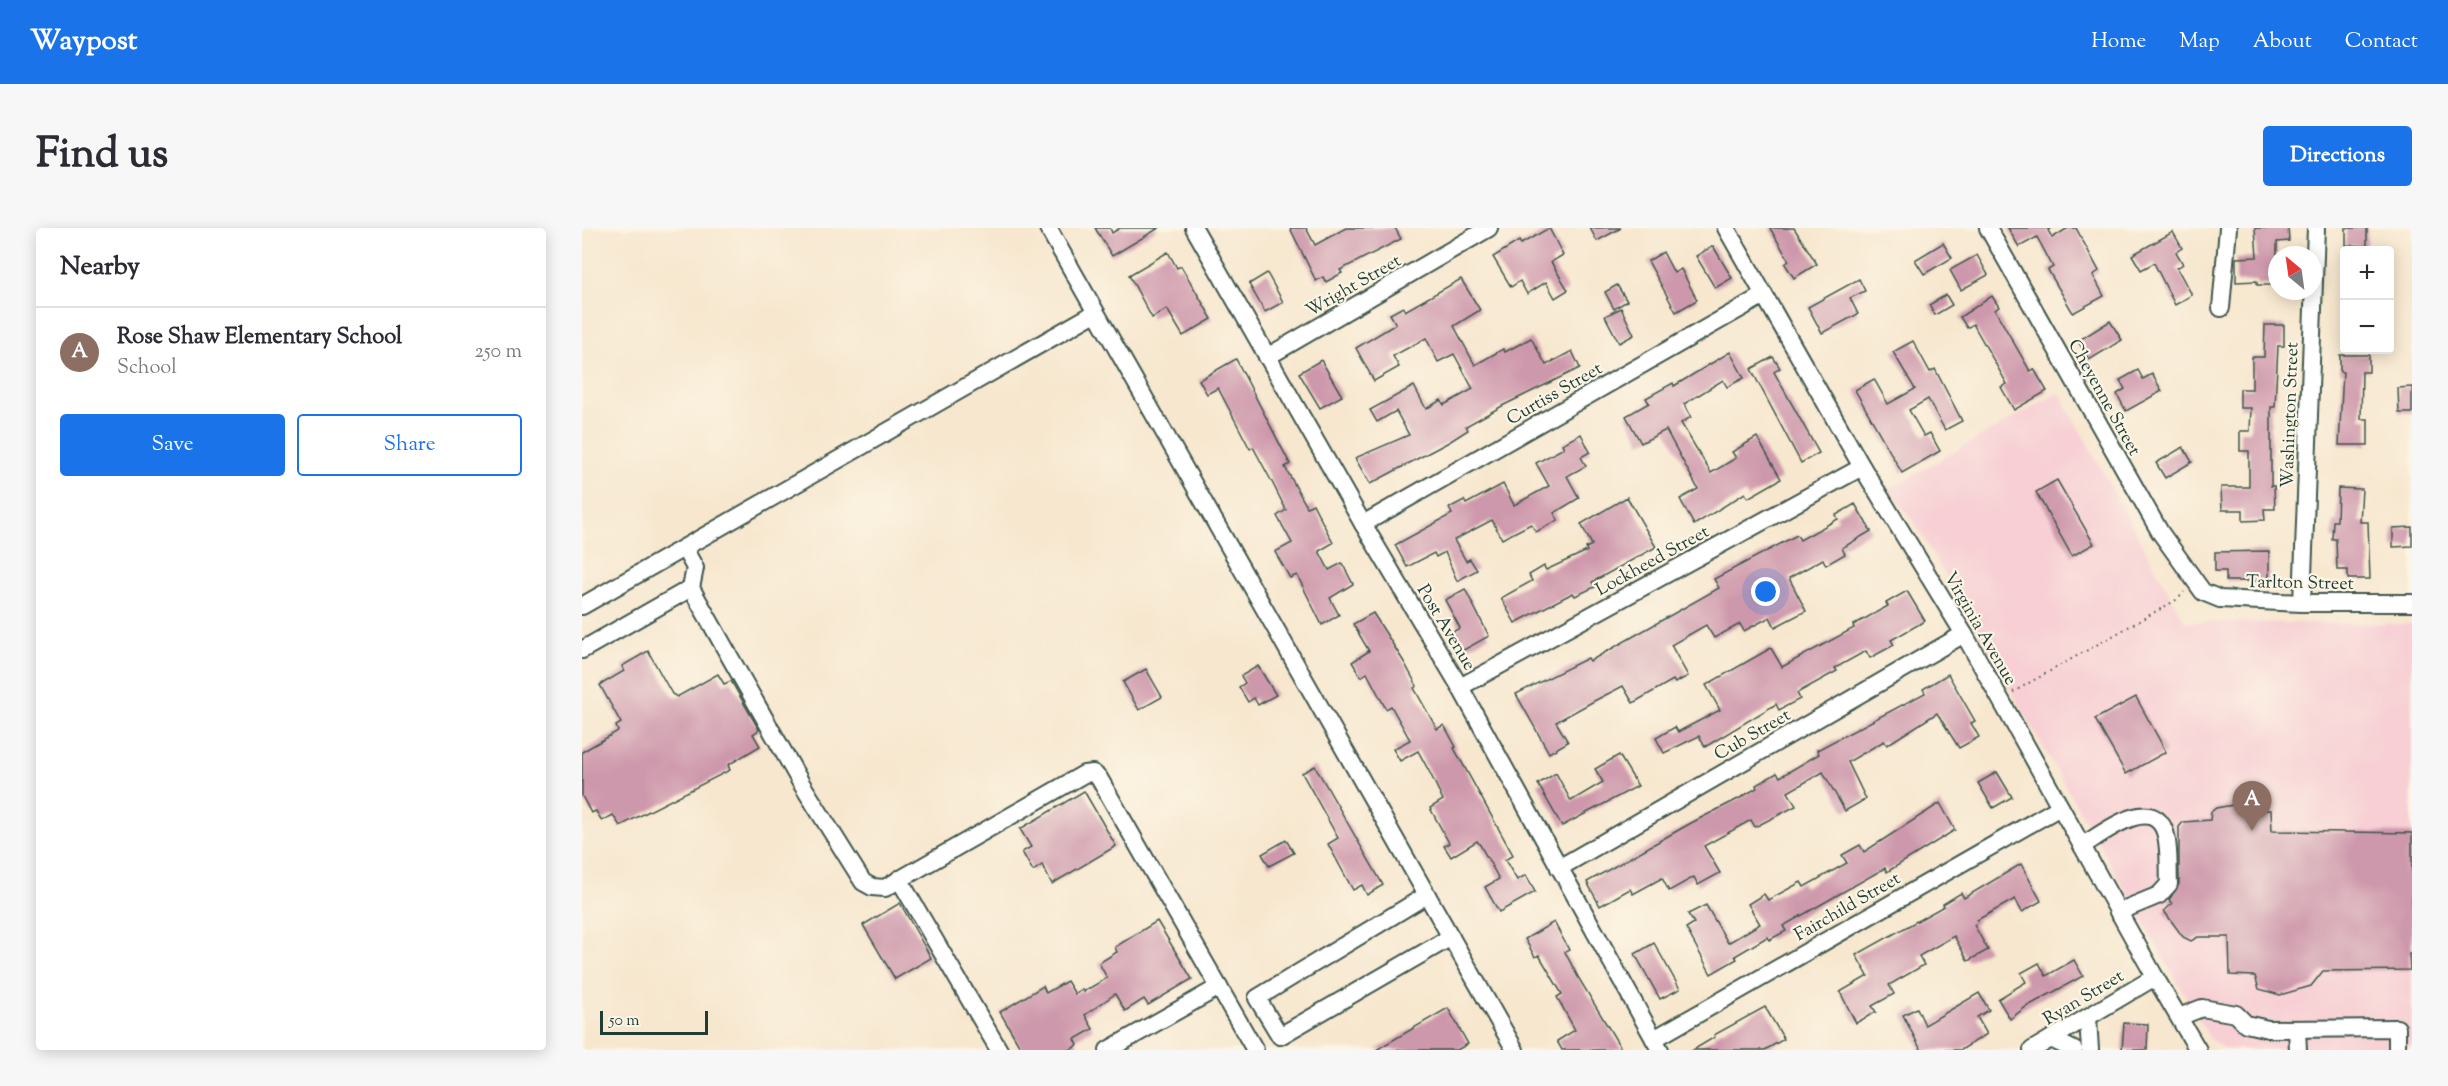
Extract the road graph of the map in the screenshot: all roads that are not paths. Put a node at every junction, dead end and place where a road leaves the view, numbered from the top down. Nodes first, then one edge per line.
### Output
1 (1048, 228) edge
2 (1194, 228) edge
3 (1490, 228) edge
4 (1726, 228) edge
5 (1988, 228) edge
6 (2228, 228) edge
7 (2316, 228) edge
8 (1764, 295) junction
9 (2221, 308) dead end
10 (1095, 313) junction
11 (1267, 357) junction
12 (1862, 467) junction
13 (1363, 524) junction
14 (684, 548) junction
15 (2193, 582) joint
16 (691, 588) junction
17 (2302, 603) junction
18 (2412, 603) edge
19 (582, 606) edge
20 (1964, 634) junction
21 (582, 650) edge
22 (1460, 687) junction
23 (2060, 807) junction
24 (2082, 846) junction
25 (1559, 868) junction
26 (900, 879) junction
27 (1427, 896) junction
28 (2118, 912) junction
29 (1451, 937) junction
30 (2155, 977) junction
31 (1219, 987) junction
32 (2179, 1017) junction
33 (2088, 1018) junction
34 (2297, 1029) junction
35 (2051, 1039) junction
36 (1657, 1045) edge
37 (999, 1050) edge
38 (1108, 1050) edge
39 (1255, 1050) edge
40 (1515, 1050) edge
41 (2032, 1050) edge
42 (2074, 1050) edge
43 (2090, 1050) edge
44 (2198, 1050) edge
45 (2298, 1050) edge
46 (2397, 1050) edge

1 - 10 street
2 - 11 street, Post Avenue
3 - 11 street, Wright Street
4 - 8 street, Virginia Avenue
5 - 15 street, Cheyenne Street
6 - 9 street
7 - 17 street, Washington Street
8 - 12 street, Virginia Avenue
8 - 13 street, Curtiss Street
10 - 14 street
10 - 27 street
11 - 13 street, Post Avenue
12 - 20 street, Virginia Avenue
12 - 22 street, Lockheed Street
13 - 22 street, Post Avenue
14 - 16 street
14 - 19 street
15 - 17 street, Tarlton Street
16 - 21 street
16 - 26 street
17 - 18 street, Tarlton Street
20 - 23 street, Virginia Avenue
20 - 25 street, Cub Street
22 - 25 street, Post Avenue
23 - 24 street, Virginia Avenue
23 - 36 street, Fairchild Street
24 - 28 street, Virginia Avenue
24 - 28 street
25 - 36 street, Post Avenue
26 - 31 street
26 - 37 street
27 - 29 street
27 - 29 street
28 - 30 street, Virginia Avenue
29 - 40 street
30 - 32 street, Virginia Avenue
30 - 33 street, Ryan Street
31 - 38 street
31 - 39 street
32 - 34 street
32 - 44 street, Virginia Avenue
33 - 35 street, Ryan Street
33 - 43 street
34 - 45 street
34 - 46 street
35 - 41 street, Ryan Street
35 - 42 street

